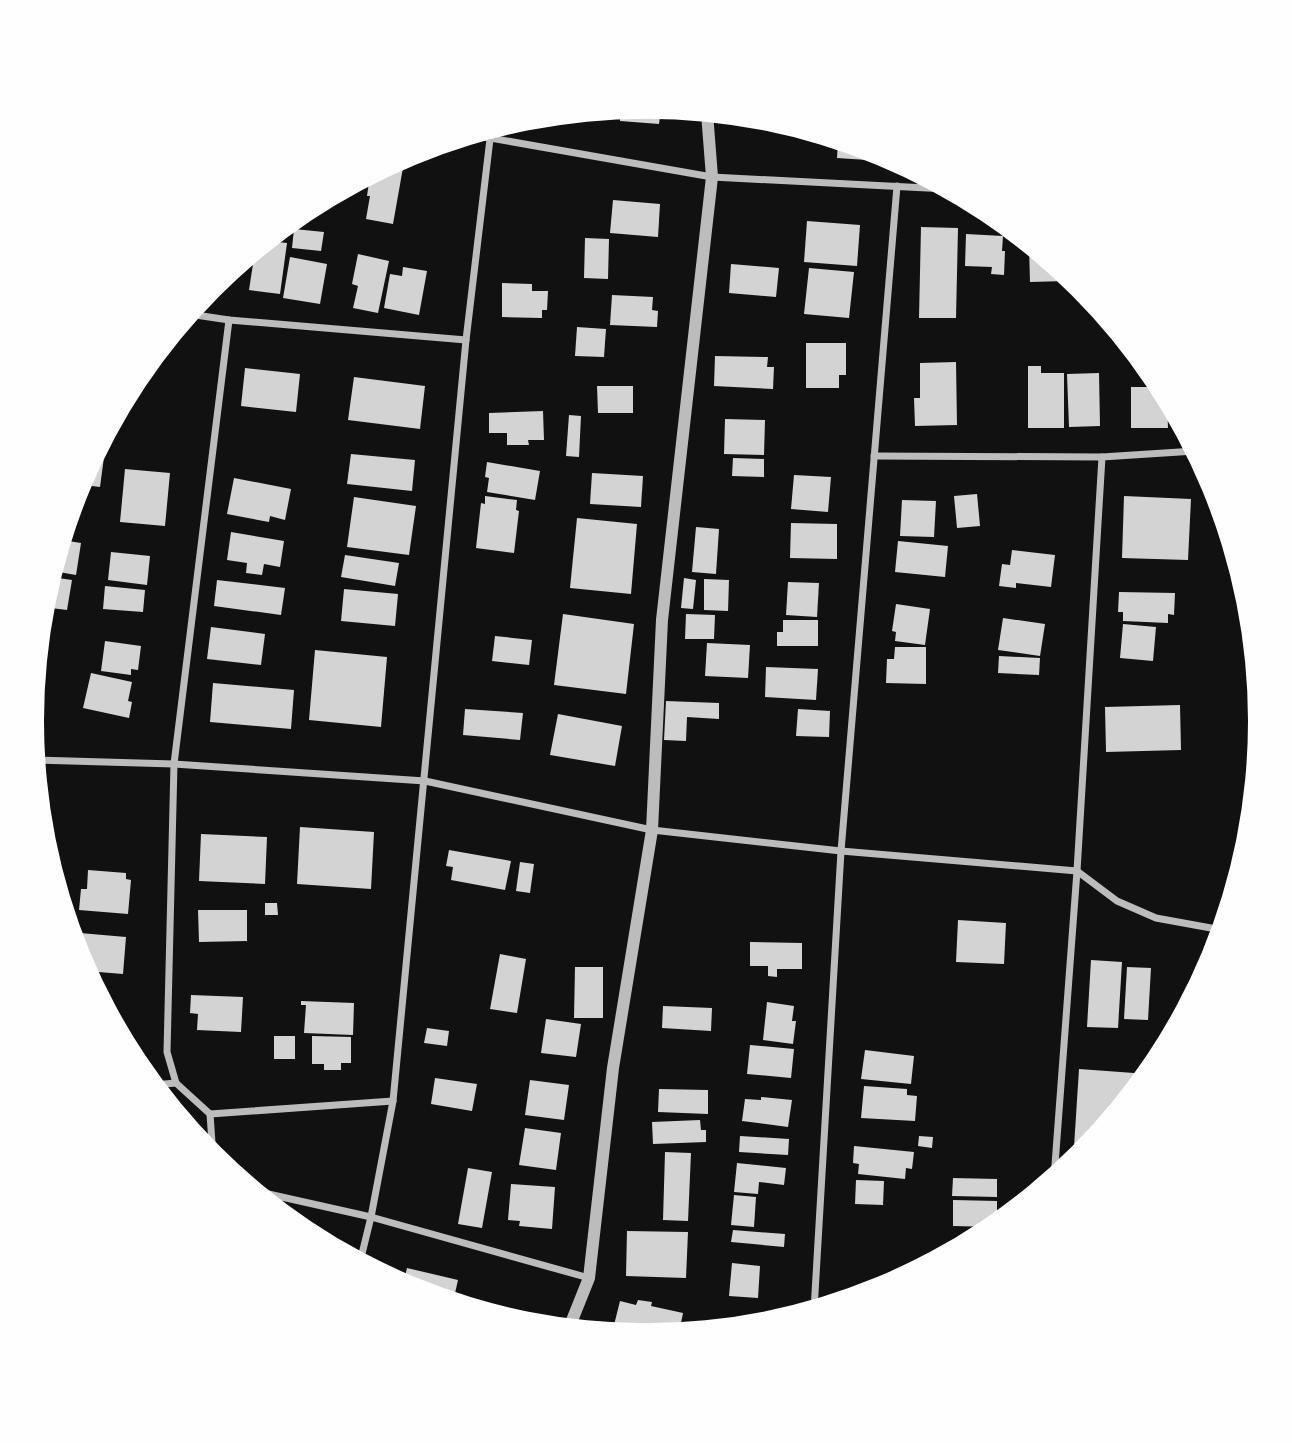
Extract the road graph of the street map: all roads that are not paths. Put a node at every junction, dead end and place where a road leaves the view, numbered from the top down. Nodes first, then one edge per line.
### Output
1 (709, 123) edge
2 (491, 139) edge
3 (493, 139) edge
4 (712, 177) junction
5 (897, 186) junction
6 (924, 188) edge
7 (201, 316) edge
8 (229, 320) junction
9 (466, 340) junction
10 (1184, 452) edge
11 (874, 456) junction
12 (1102, 457) junction
13 (45, 760) edge
14 (174, 764) junction
15 (425, 781) junction
16 (652, 830) junction
17 (841, 851) junction
18 (1077, 871) junction
19 (1211, 928) edge
20 (165, 1083) edge
21 (176, 1083) junction
22 (393, 1101) junction
23 (210, 1114) junction
24 (212, 1138) edge
25 (1055, 1163) edge
26 (275, 1195) edge
27 (371, 1217) junction
28 (362, 1252) edge
29 (589, 1278) junction
30 (815, 1299) edge
31 (572, 1319) edge

1 - 4 street
2 - 9 street
3 - 4 street
4 - 5 street
4 - 16 street
5 - 6 street
5 - 11 street
7 - 8 street
8 - 9 street
8 - 14 street
9 - 15 street
10 - 12 street
11 - 12 street
11 - 17 street
12 - 18 street
13 - 14 street
14 - 15 street
14 - 21 street
15 - 16 street
15 - 22 street
16 - 17 street
16 - 29 street
17 - 18 street
17 - 30 street
18 - 19 street
18 - 25 street
20 - 21 street
21 - 23 street
22 - 23 street
22 - 27 street
23 - 24 street
26 - 27 street
27 - 28 street
27 - 29 street
29 - 31 street

